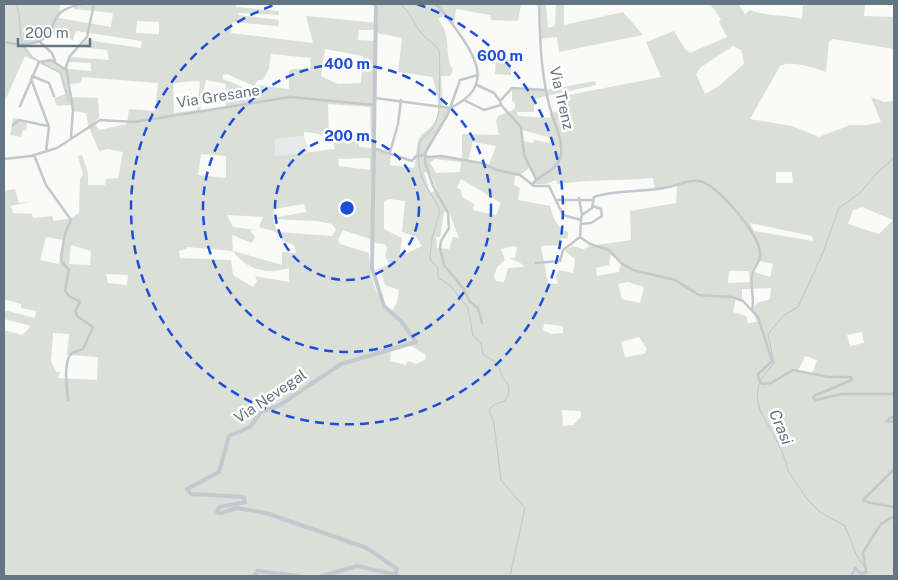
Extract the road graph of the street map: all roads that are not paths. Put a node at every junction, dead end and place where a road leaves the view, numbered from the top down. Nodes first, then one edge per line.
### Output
1 (82, 4) edge
2 (94, 4) edge
3 (376, 4) edge
4 (436, 4) edge
5 (539, 4) edge
6 (4, 42) edge
7 (40, 42) junction
8 (55, 62) junction
9 (66, 70) junction
10 (478, 75) junction
11 (32, 78) junction
12 (478, 84) junction
13 (546, 90) junction
14 (54, 96) dead end
15 (375, 98) junction
16 (401, 100) junction
17 (464, 100) junction
18 (500, 101) junction
19 (374, 104) junction
20 (501, 105) junction
21 (20, 106) dead end
22 (450, 108) junction
23 (13, 125) dead end
24 (48, 126) junction
25 (71, 137) junction
26 (373, 148) junction
27 (46, 151) junction
28 (390, 153) junction
29 (34, 155) junction
30 (424, 155) junction
31 (4, 159) edge
32 (536, 179) junction
33 (532, 185) junction
34 (579, 198) junction
35 (556, 200) junction
36 (592, 200) junction
37 (593, 206) junction
38 (582, 215) junction
39 (581, 219) junction
40 (582, 224) junction
41 (580, 237) junction
42 (536, 263) dead end
43 (752, 310) junction
44 (482, 323) dead end
45 (894, 394) edge
46 (68, 400) dead end
47 (894, 416) edge
48 (894, 422) edge
49 (894, 469) edge
50 (894, 507) edge
51 (894, 516) edge
52 (254, 576) edge
53 (298, 576) edge
54 (322, 576) edge
55 (852, 576) edge

1 - 7 street
2 - 9 street
3 - 15 main road, Via Nevegal
4 - 10 street
5 - 13 street, Via Trenz
6 - 7 street
7 - 8 street
8 - 9 street
8 - 11 street
9 - 25 street
10 - 12 street
10 - 22 street
11 - 14 street
11 - 21 street
11 - 24 street
12 - 17 street
12 - 18 street
13 - 18 street
13 - 32 street, Via Trenz
15 - 16 street
15 - 19 main road, Via Nevegal
16 - 22 street
16 - 28 street
17 - 20 street
17 - 22 street
18 - 20 street
19 - 25 street, Via Gresane
19 - 26 main road, Via Nevegal
20 - 32 street
22 - 30 street
23 - 24 street
24 - 27 street
25 - 27 street, Via Gresane
26 - 28 street
26 - 54 main road, Via Nevegal
27 - 29 street, Via Gresane
28 - 30 street
29 - 31 street, Via Gresane
29 - 46 street
30 - 33 street
30 - 44 street
32 - 33 street, Via Trenz
33 - 35 street
34 - 35 street
34 - 36 street
34 - 38 street
35 - 39 street
36 - 37 street
36 - 43 street
37 - 38 street
37 - 40 street
38 - 39 street
39 - 40 street
40 - 41 street
41 - 42 street
41 - 43 street
43 - 45 street
47 - 48 street
49 - 50 street
51 - 55 street
52 - 53 main road

